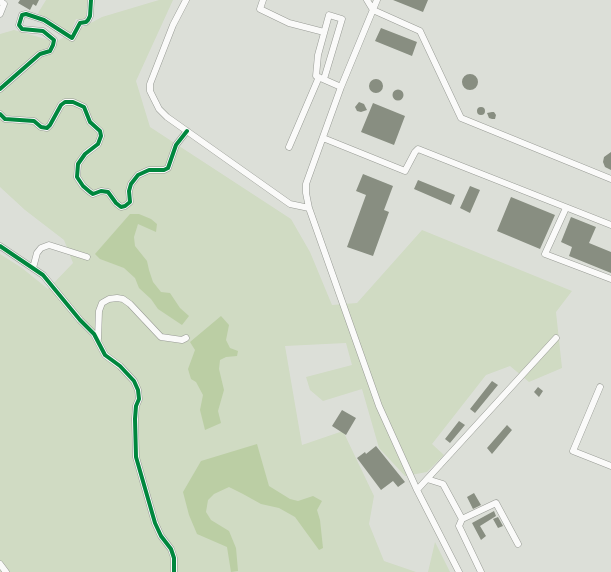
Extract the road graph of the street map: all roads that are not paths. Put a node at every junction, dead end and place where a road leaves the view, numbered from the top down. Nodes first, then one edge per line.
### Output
1 (91, 0) edge
2 (186, 0) edge
3 (263, 0) edge
4 (367, 0) edge
5 (377, 0) edge
6 (0, 1) edge
7 (373, 10) junction
8 (0, 14) edge
9 (324, 32) junction
10 (321, 78) junction
11 (341, 86) junction
12 (0, 89) edge
13 (0, 114) edge
14 (187, 131) junction
15 (323, 138) junction
16 (289, 147) dead end
17 (611, 179) edge
18 (309, 208) junction
19 (566, 208) junction
20 (611, 225) edge
21 (0, 246) edge
22 (87, 256) dead end
23 (33, 268) junction
24 (611, 279) edge
25 (186, 338) dead end
26 (556, 338) dead end
27 (98, 341) junction
28 (600, 387) dead end
29 (611, 466) edge
30 (427, 479) junction
31 (417, 490) junction
32 (462, 519) junction
33 (518, 544) dead end
34 (0, 564) edge
35 (6, 572) edge
36 (174, 572) edge
37 (459, 572) edge
38 (481, 572) edge

1 - 12 street
2 - 14 street
3 - 9 street
4 - 7 street
5 - 7 street
6 - 8 street
7 - 11 street
7 - 17 street
9 - 10 street
9 - 10 street
10 - 11 street
10 - 16 street
11 - 15 street
13 - 14 street
14 - 18 street
15 - 18 street
15 - 19 street
18 - 31 street
19 - 20 street
19 - 24 street
21 - 23 street
22 - 23 street
23 - 27 street
25 - 27 street
26 - 30 street
27 - 36 street
28 - 29 street
30 - 31 street
30 - 32 street
31 - 37 street
32 - 33 street
32 - 38 street
34 - 35 street

